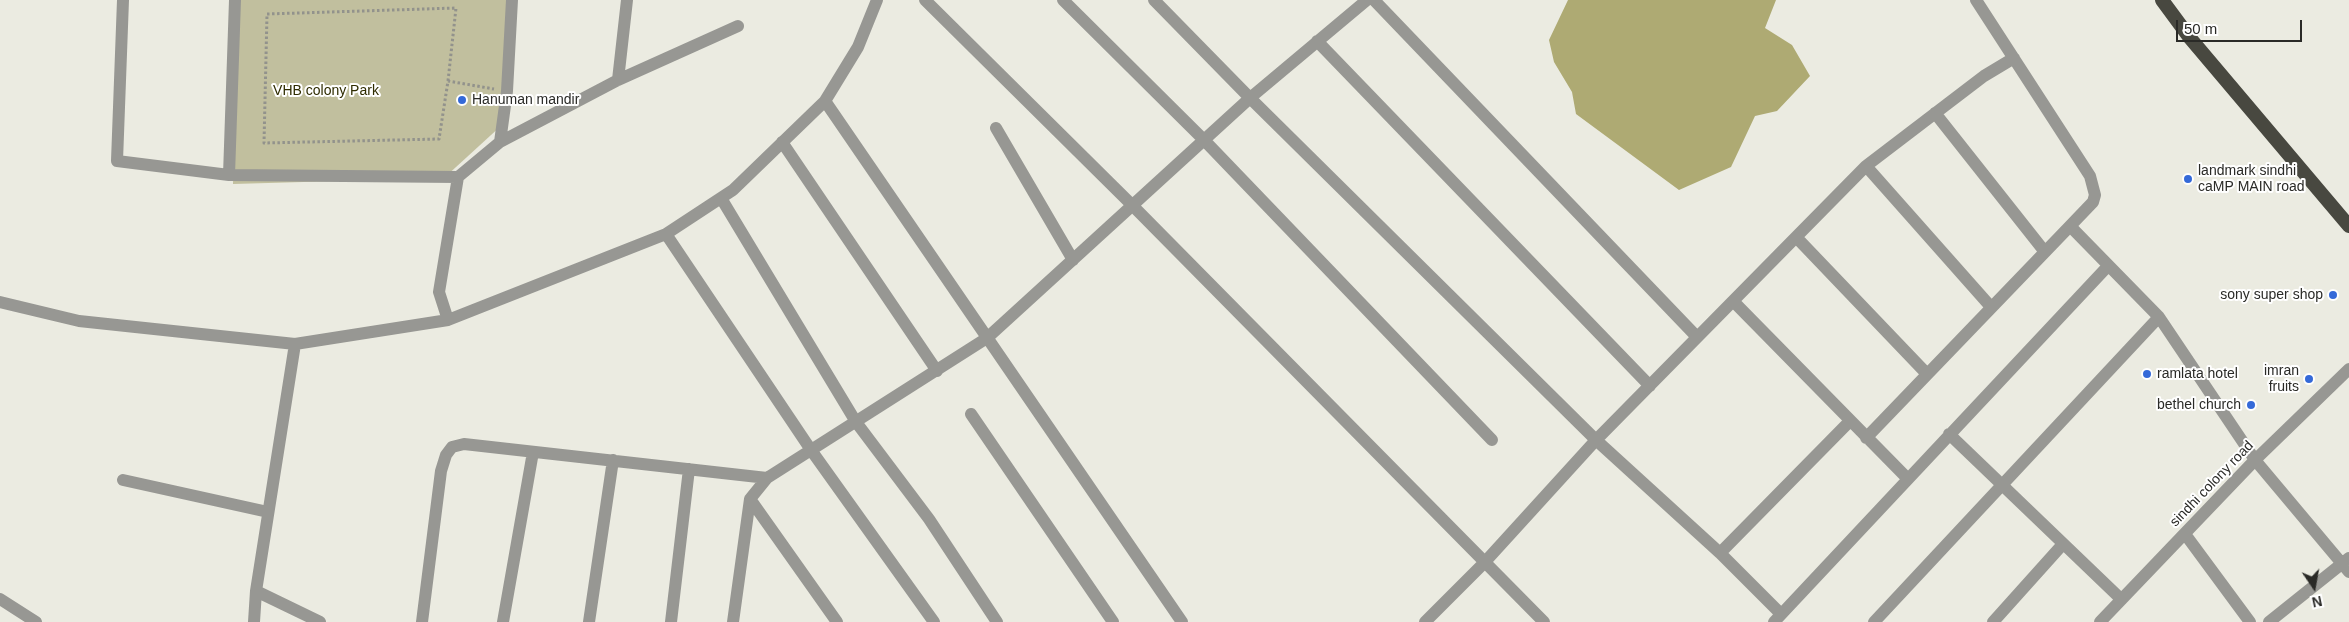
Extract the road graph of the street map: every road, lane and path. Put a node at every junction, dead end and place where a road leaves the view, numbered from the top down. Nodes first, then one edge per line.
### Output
1 (123, 0) edge
2 (235, 0) edge
3 (512, 0) edge
4 (626, 0) edge
5 (877, 0) edge
6 (925, 0) edge
7 (1063, 0) edge
8 (1154, 0) edge
9 (1367, 0) edge
10 (1374, 0) edge
11 (1976, 0) edge
12 (2162, 0) edge
13 (738, 26) dead end
14 (1317, 41) junction
15 (2014, 58) junction
16 (618, 80) junction
17 (448, 81) junction
18 (507, 91) junction
19 (1250, 98) junction
20 (824, 100) junction
21 (1935, 113) junction
22 (996, 128) dead end
23 (1204, 140) junction
24 (500, 142) junction
25 (782, 142) junction
26 (1866, 166) junction
27 (229, 175) junction
28 (458, 177) junction
29 (721, 198) junction
30 (1132, 205) junction
31 (2070, 226) junction
32 (2349, 226) edge
33 (666, 234) junction
34 (1796, 237) junction
35 (2045, 252) junction
36 (1073, 260) junction
37 (2108, 266) junction
38 (1733, 301) junction
39 (0, 302) edge
40 (1991, 307) junction
41 (2158, 317) junction
42 (448, 320) junction
43 (988, 338) junction
44 (1697, 338) junction
45 (295, 344) junction
46 (2349, 369) edge
47 (937, 371) junction
48 (1927, 374) junction
49 (1650, 386) junction
50 (971, 414) dead end
51 (856, 422) junction
52 (1849, 422) junction
53 (1949, 434) junction
54 (1866, 438) junction
55 (1492, 440) dead end
56 (1596, 440) junction
57 (811, 450) junction
58 (532, 452) junction
59 (614, 460) junction
60 (2256, 460) junction
61 (689, 469) junction
62 (767, 478) junction
63 (1907, 478) junction
64 (123, 480) dead end
65 (2002, 486) junction
66 (750, 499) junction
67 (268, 512) junction
68 (2185, 534) junction
69 (2063, 544) junction
70 (1720, 553) junction
71 (1484, 563) junction
72 (2347, 565) edge
73 (256, 591) junction
74 (0, 599) edge
75 (2121, 599) junction
76 (1777, 618) edge
77 (2107, 619) edge
78 (36, 622) edge
79 (254, 622) edge
80 (320, 622) edge
81 (422, 622) edge
82 (503, 622) edge
83 (589, 622) edge
84 (671, 622) edge
85 (733, 622) edge
86 (837, 622) edge
87 (934, 622) edge
88 (997, 622) edge
89 (1113, 622) edge
90 (1182, 622) edge
91 (1425, 622) edge
92 (1544, 622) edge
93 (1874, 622) edge
94 (1993, 622) edge
95 (2250, 622) edge
96 (2269, 622) edge

1 - 27 street
2 - 27 street
3 - 18 street
4 - 16 street
5 - 20 street
6 - 30 street
7 - 23 street
8 - 19 street
9 - 14 street
10 - 44 street
11 - 15 street
12 - 32 highway
13 - 16 street
14 - 19 street
14 - 49 street
15 - 21 street
15 - 31 street
16 - 24 street
17 - 17 path
17 - 18 path
18 - 24 street
19 - 23 street
19 - 56 street
20 - 25 street
20 - 43 street
21 - 26 street
21 - 35 street
22 - 36 street
23 - 30 street
23 - 55 street
24 - 28 street
25 - 29 street
25 - 47 street
26 - 34 street
26 - 40 street
27 - 28 street
28 - 42 street
29 - 33 street
29 - 51 street
30 - 36 street
30 - 71 street
31 - 35 street
31 - 37 street
33 - 42 street
33 - 57 street
34 - 38 street
34 - 48 street
35 - 40 street
36 - 43 street
37 - 41 street
37 - 53 street
38 - 44 street
38 - 52 street
39 - 45 street
40 - 48 street
41 - 60 street
41 - 65 street
42 - 45 street
43 - 47 street
43 - 90 street
44 - 49 street
45 - 67 street
46 - 60 street, sindhi colony road
47 - 51 street
48 - 54 street
49 - 56 street
50 - 89 street
51 - 57 street
51 - 88 street
52 - 54 street
52 - 70 street
53 - 63 street
53 - 65 street
54 - 63 street
56 - 70 street
56 - 71 street
57 - 62 street
57 - 87 street
58 - 59 street
58 - 81 street
58 - 82 street
59 - 61 street
59 - 83 street
60 - 68 street, sindhi colony road
60 - 72 street
61 - 62 street
61 - 84 street
62 - 66 street
63 - 76 street
64 - 67 street
65 - 69 street
65 - 93 street
66 - 85 street
66 - 86 street
67 - 73 street
68 - 75 street, sindhi colony road
68 - 95 street
69 - 75 street
69 - 94 street
70 - 76 street
71 - 91 street
71 - 92 street
72 - 96 street
73 - 79 street
73 - 80 street
74 - 78 street
75 - 77 street, sindhi colony road

